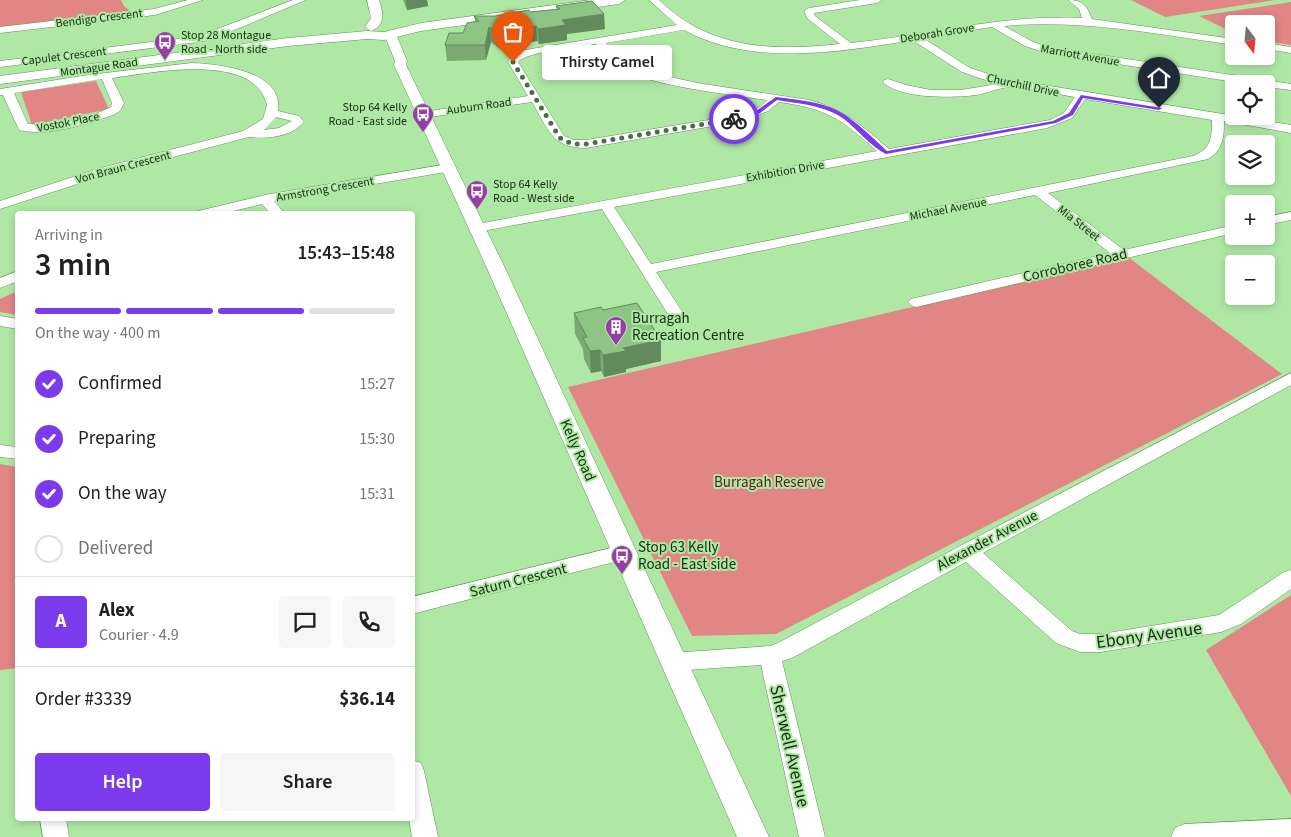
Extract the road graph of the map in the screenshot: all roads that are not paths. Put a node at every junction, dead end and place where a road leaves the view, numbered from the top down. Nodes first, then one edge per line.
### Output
1 (198, 0) edge
2 (301, 0) edge
3 (595, 0) edge
4 (619, 0) edge
5 (654, 0) edge
6 (877, 0) edge
7 (1073, 0) edge
8 (375, 6) edge
9 (1089, 22) junction
10 (994, 24) junction
11 (686, 27) junction
12 (0, 30) edge
13 (391, 30) junction
14 (370, 32) junction
15 (913, 36) junction
16 (598, 41) junction
17 (1225, 41) edge
18 (849, 46) junction
19 (1275, 47) edge
20 (1291, 50) edge
21 (0, 64) edge
22 (400, 65) junction
23 (106, 76) junction
24 (888, 82) dead end
25 (1009, 84) junction
26 (2, 87) edge
27 (1291, 87) edge
28 (1081, 96) junction
29 (534, 98) junction
30 (776, 98) junction
31 (274, 113) junction
32 (423, 115) junction
33 (1218, 118) junction
34 (1291, 129) edge
35 (247, 134) junction
36 (886, 152) junction
37 (448, 168) junction
38 (1038, 191) junction
39 (266, 199) junction
40 (604, 204) junction
41 (0, 205) edge
42 (216, 211) edge
43 (276, 211) edge
44 (1291, 216) edge
45 (1275, 220) edge
46 (477, 228) junction
47 (1225, 231) edge
48 (1120, 254) junction
49 (648, 269) junction
50 (15, 276) edge
51 (0, 284) edge
52 (916, 302) dead end
53 (679, 319) dead end
54 (0, 321) edge
55 (15, 324) edge
56 (1291, 378) edge
57 (0, 451) edge
58 (15, 453) edge
59 (967, 551) junction
60 (623, 553) junction
61 (1291, 578) edge
62 (415, 605) edge
63 (770, 655) junction
64 (672, 662) junction
65 (415, 786) edge
66 (53, 821) edge
67 (1291, 831) edge
68 (56, 837) edge
69 (425, 837) edge
70 (753, 837) edge
71 (812, 837) edge
72 (1184, 837) edge

1 - 12 street, Bendigo Crescent
2 - 21 street, Capulet Crescent
3 - 13 main road
4 - 13 main road
5 - 11 street, Deborah Grove
6 - 18 street
7 - 9 street
8 - 13 street, Kelly Road
8 - 14 street, Kelly Road
9 - 10 street, Deborah Grove
9 - 17 street, Deborah Grove
10 - 15 street, Deborah Grove
10 - 27 street, Marriott Avenue
11 - 16 street
11 - 18 street, Deborah Grove
13 - 14 main road, Montague Road
13 - 22 street, Kelly Road
14 - 22 street, Kelly Road
14 - 26 main road, Montague Road
15 - 18 street, Deborah Grove
15 - 25 street, Churchill Drive
16 - 29 street
16 - 30 street
19 - 20 street
22 - 32 street, Kelly Road
23 - 26 street
23 - 26 street, Vostok Place
23 - 31 street
24 - 25 street
25 - 28 street, Churchill Drive
28 - 33 street, Churchill Drive
28 - 36 street, Exhibition Drive
29 - 30 street
29 - 32 street, Auburn Road
30 - 36 street
31 - 35 street, Von Braun Crescent
31 - 35 street, Von Braun Crescent
32 - 37 street, Kelly Road
33 - 34 street, Churchill Drive
33 - 38 street, Michael Avenue
35 - 41 street, Von Braun Crescent
36 - 40 street, Exhibition Drive
37 - 39 street, Armstrong Crescent
37 - 46 street, Kelly Road
38 - 48 street, Mia Street
38 - 49 street, Michael Avenue
39 - 42 street, Armstrong Crescent
39 - 43 street
40 - 46 street, Exhibition Drive
40 - 49 street
44 - 45 street
46 - 60 street, Kelly Road
47 - 48 street, Corroboree Road
48 - 52 street, Corroboree Road
49 - 53 street
50 - 51 street
54 - 55 street
56 - 59 street, Alexander Avenue
57 - 58 street
59 - 61 street, Ebony Avenue
59 - 63 street, Alexander Avenue
60 - 62 street, Saturn Crescent
60 - 64 street, Kelly Road
63 - 64 street, Alexander Avenue
63 - 71 street, Sherwell Avenue
64 - 70 street, Kelly Road
65 - 69 street
66 - 68 street
67 - 72 street

